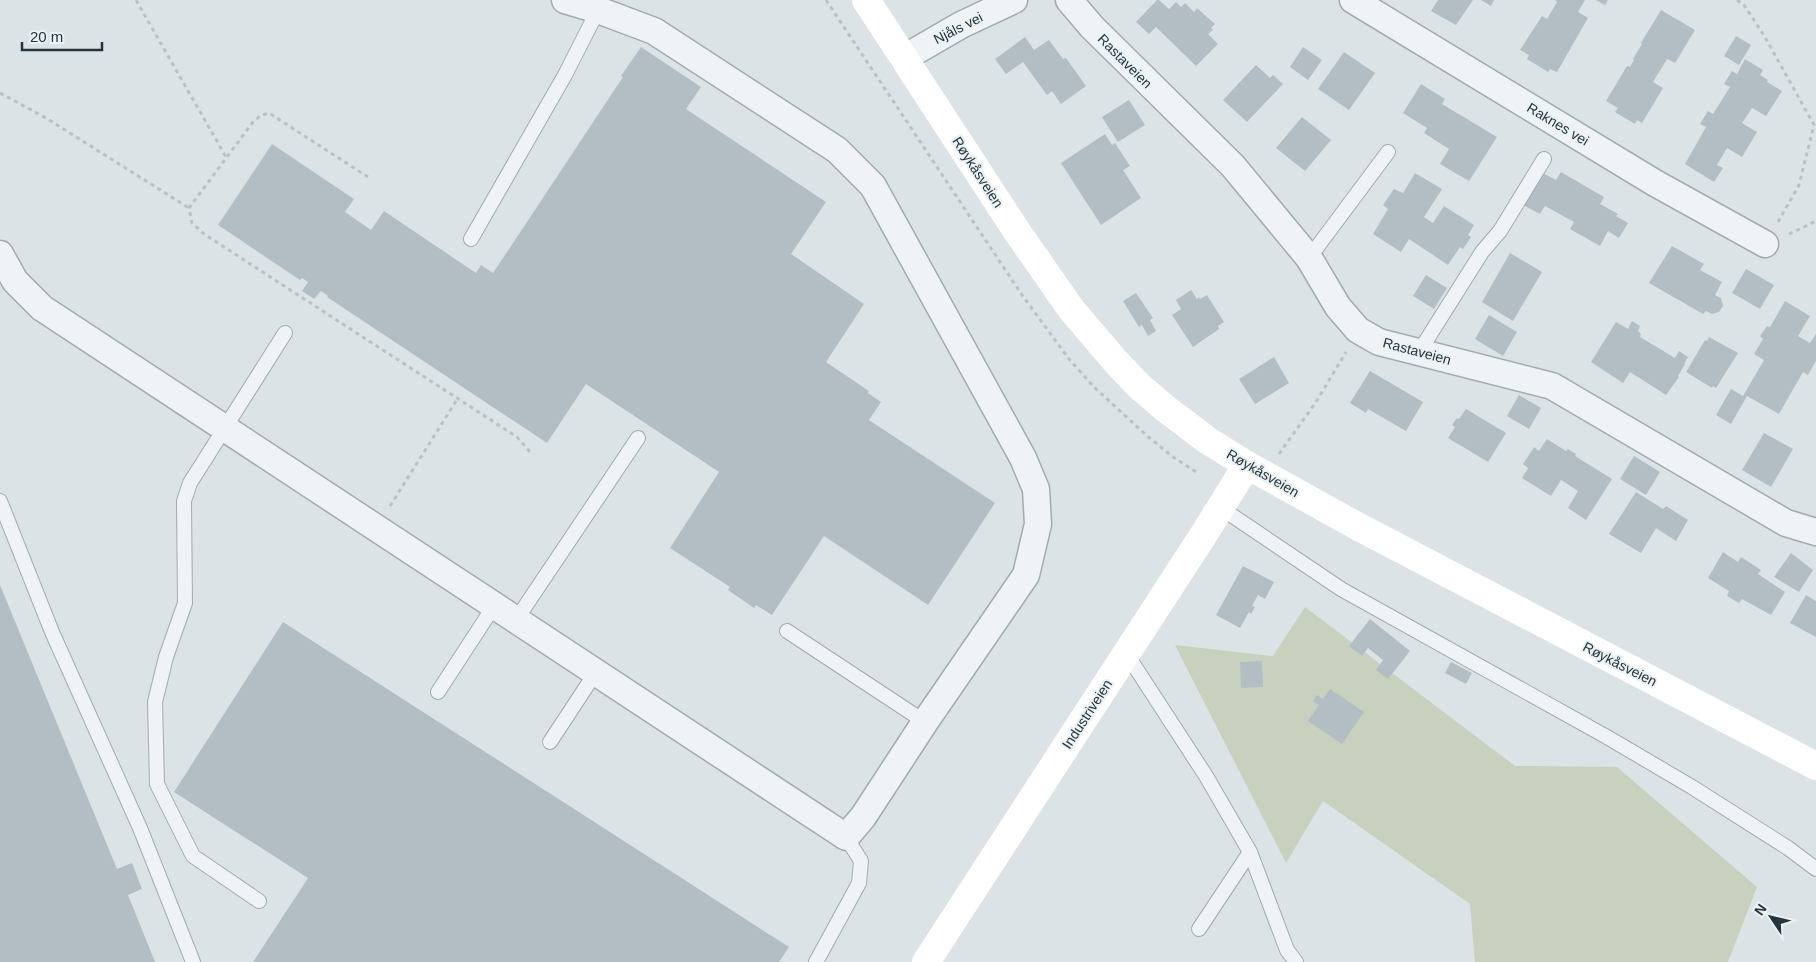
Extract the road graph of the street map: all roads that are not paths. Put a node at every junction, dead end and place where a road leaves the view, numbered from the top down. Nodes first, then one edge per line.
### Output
1 (565, 0) edge
2 (866, 0) edge
3 (1014, 0) edge
4 (1069, 0) edge
5 (1353, 0) edge
6 (598, 10) junction
7 (904, 58) junction
8 (1388, 152) dead end
9 (1544, 159) dead end
10 (471, 239) dead end
11 (1765, 244) road end
12 (0, 254) edge
13 (1309, 258) junction
14 (285, 333) dead end
15 (1419, 352) junction
16 (224, 428) junction
17 (638, 438) dead end
18 (1256, 470) junction
19 (0, 501) edge
20 (1221, 508) junction
21 (1816, 532) edge
22 (494, 606) junction
23 (516, 620) junction
24 (787, 631) dead end
25 (1126, 653) junction
26 (596, 672) junction
27 (438, 692) dead end
28 (925, 722) junction
29 (550, 742) dead end
30 (1816, 766) edge
31 (846, 837) junction
32 (1250, 852) junction
33 (1816, 869) edge
34 (259, 901) dead end
35 (1199, 929) dead end
36 (194, 962) edge
37 (816, 962) edge
38 (926, 962) edge
39 (1296, 962) edge

1 - 6 street
2 - 7 main road, Røykåsveien
3 - 7 street, Njåls vei
4 - 13 street, Rastaveien
5 - 11 street, Raknes vei
6 - 10 lane
6 - 28 street
7 - 18 main road, Røykåsveien
8 - 13 lane
9 - 15 lane
12 - 16 street
13 - 15 street, Rastaveien
14 - 16 lane
15 - 21 street, Rastaveien
16 - 22 street
16 - 34 lane
17 - 23 lane
18 - 20 main road, Industriveien
18 - 30 main road, Røykåsveien
19 - 36 lane
20 - 25 main road, Industriveien
20 - 33 lane
22 - 23 street
22 - 27 lane
23 - 26 street
24 - 28 lane
25 - 32 lane
25 - 38 main road, Industriveien
26 - 29 lane
26 - 31 street
28 - 31 street
31 - 37 lane
32 - 35 lane
32 - 39 lane

